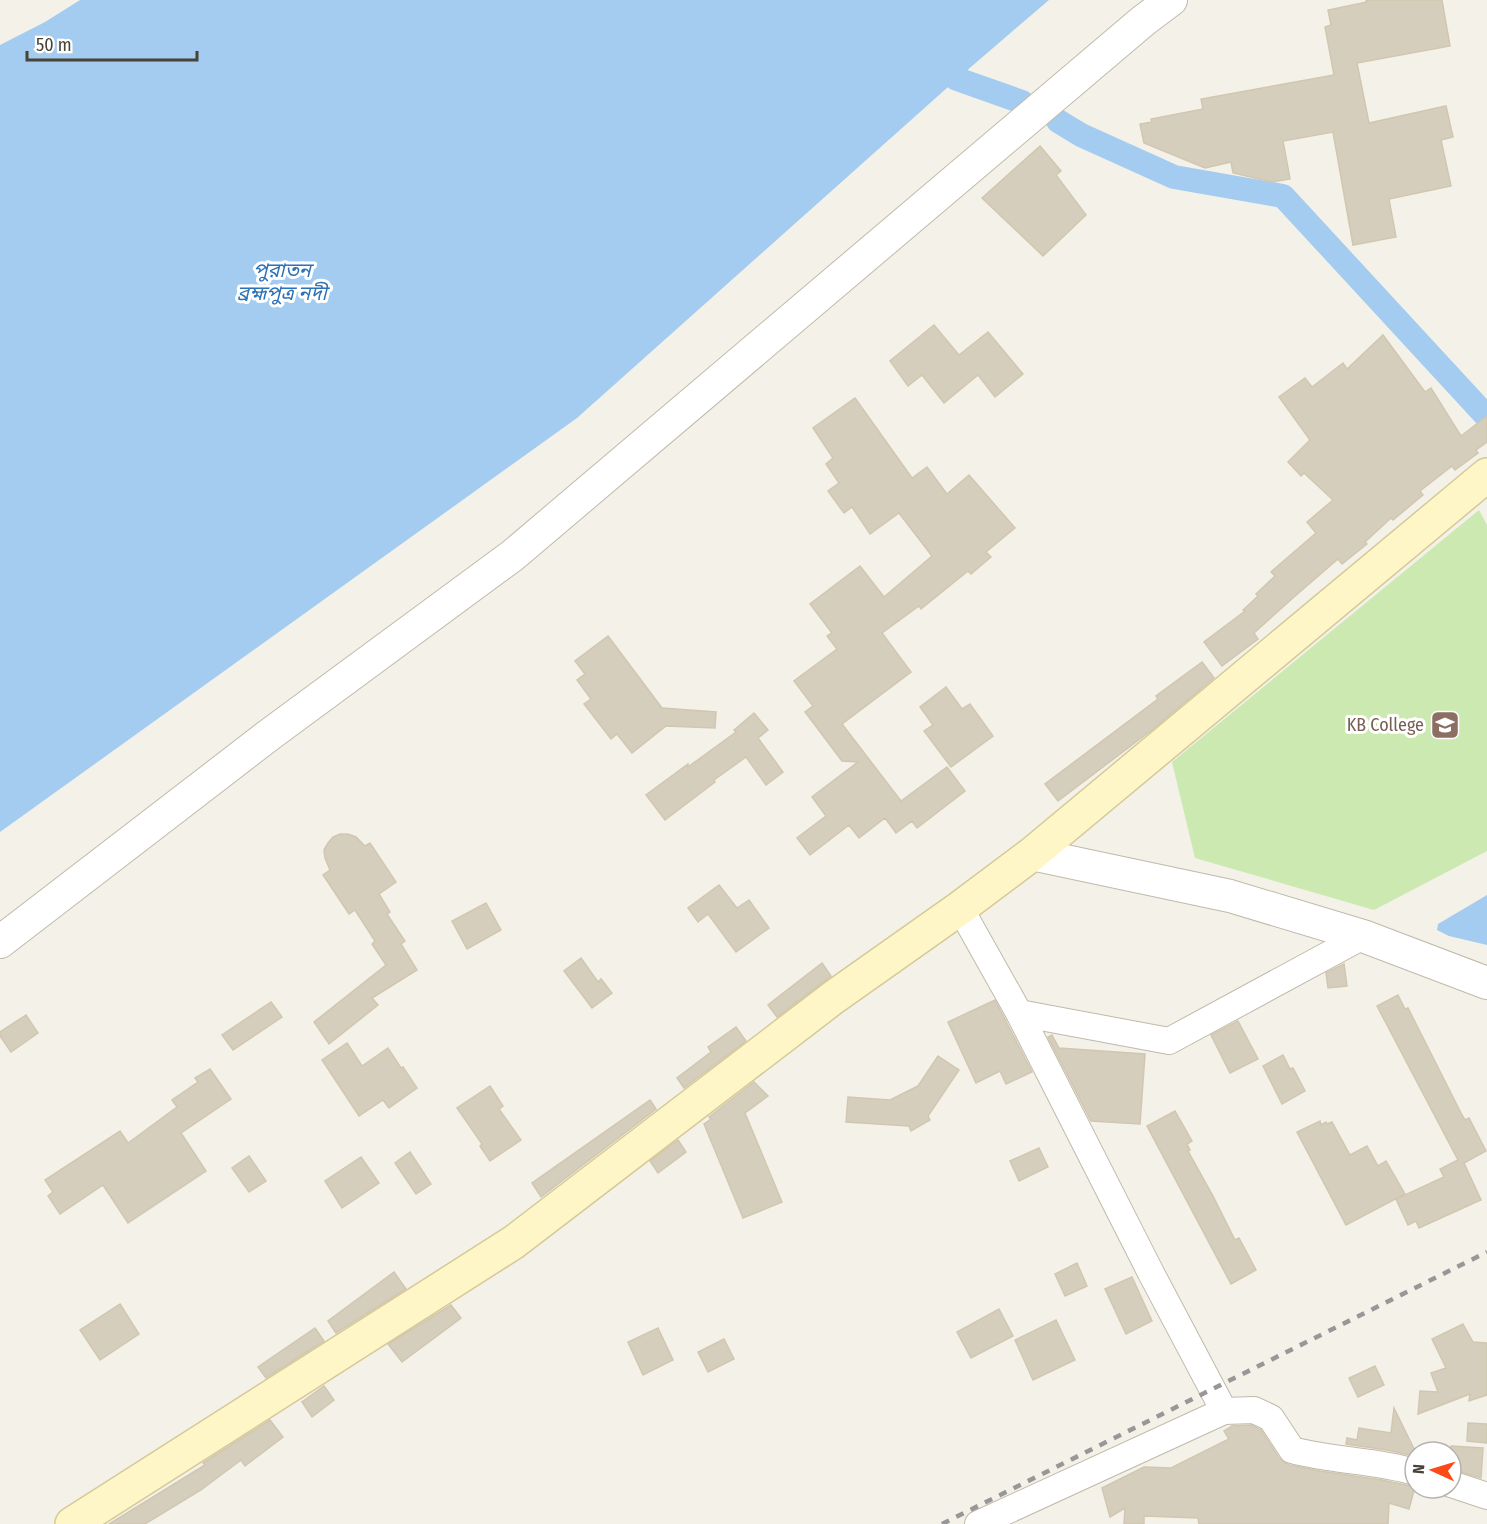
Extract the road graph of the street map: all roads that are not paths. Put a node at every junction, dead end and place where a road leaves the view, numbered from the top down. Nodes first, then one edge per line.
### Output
1 (1171, 0) edge
2 (1487, 475) edge
3 (1032, 854) junction
4 (960, 908) junction
5 (1362, 936) junction
6 (0, 942) edge
7 (1487, 983) edge
8 (1019, 1013) junction
9 (1224, 1411) junction
10 (1403, 1469) edge
11 (1463, 1488) edge
12 (1487, 1496) edge
13 (72, 1524) edge
14 (978, 1524) edge

1 - 6 street
2 - 3 main road
3 - 4 main road
3 - 5 street
4 - 8 street
4 - 13 main road
5 - 7 street
5 - 8 street
8 - 9 street
9 - 10 street
9 - 14 street
11 - 12 street

